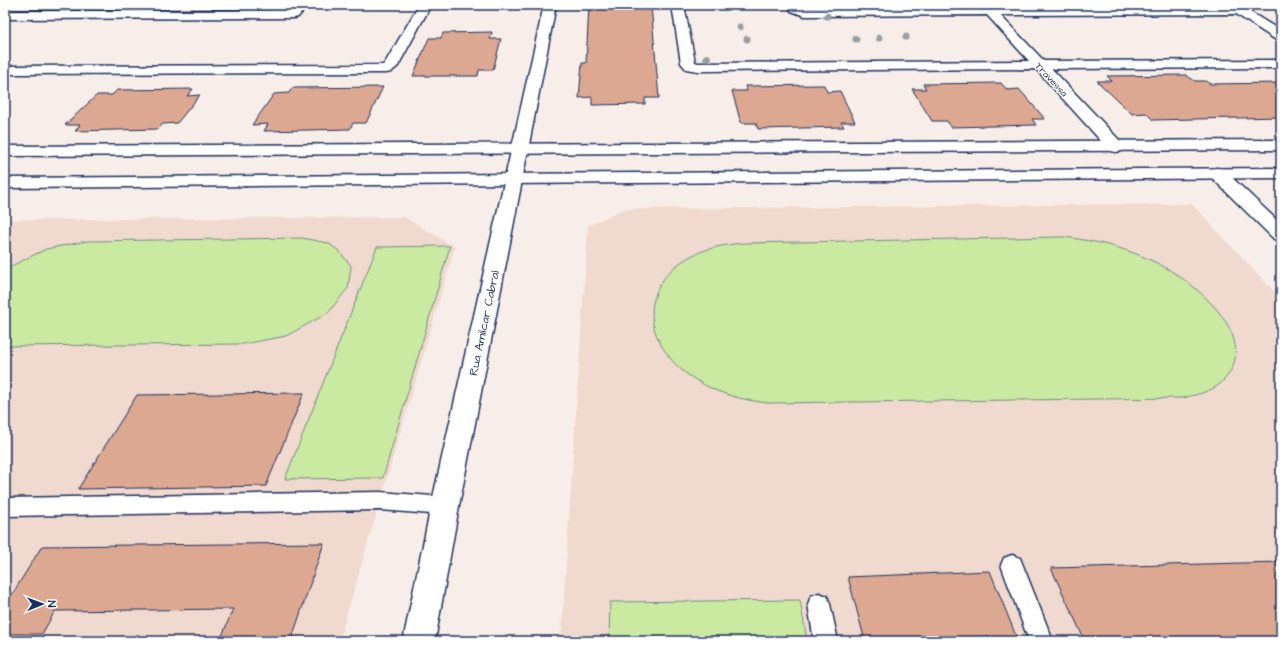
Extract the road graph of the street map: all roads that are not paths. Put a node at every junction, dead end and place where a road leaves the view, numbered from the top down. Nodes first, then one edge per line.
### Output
1 (302, 5) edge
2 (550, 5) edge
3 (678, 5) edge
4 (794, 5) edge
5 (424, 7) edge
6 (1235, 7) edge
7 (138, 10) edge
8 (989, 10) junction
9 (8, 16) edge
10 (1262, 25) junction
11 (1281, 25) edge
12 (1281, 37) edge
13 (1037, 64) junction
14 (1281, 64) edge
15 (5, 70) edge
16 (1281, 145) edge
17 (1116, 147) junction
18 (520, 149) junction
19 (5, 151) edge
20 (1217, 173) junction
21 (1281, 173) edge
22 (514, 179) junction
23 (5, 183) edge
24 (1281, 235) edge
25 (445, 506) junction
26 (5, 507) edge
27 (1012, 564) dead end
28 (819, 604) dead end
29 (419, 641) edge
30 (826, 641) edge
31 (1041, 641) edge

1 - 7 street
2 - 18 street, Rua Amilcar Cabral
3 - 13 street
4 - 8 street
5 - 15 street
6 - 8 street
6 - 10 street
7 - 9 street
8 - 13 street, Travessa
10 - 11 street
10 - 12 street
13 - 14 street
13 - 17 street, Travessa
16 - 17 street
17 - 18 street
18 - 19 street
18 - 22 street, Rua Amilcar Cabral
20 - 21 street
20 - 22 street
20 - 24 street
22 - 23 street
22 - 25 street, Rua Amilcar Cabral
25 - 26 lane
25 - 29 street, Rua Amilcar Cabral
27 - 31 lane
28 - 30 lane

